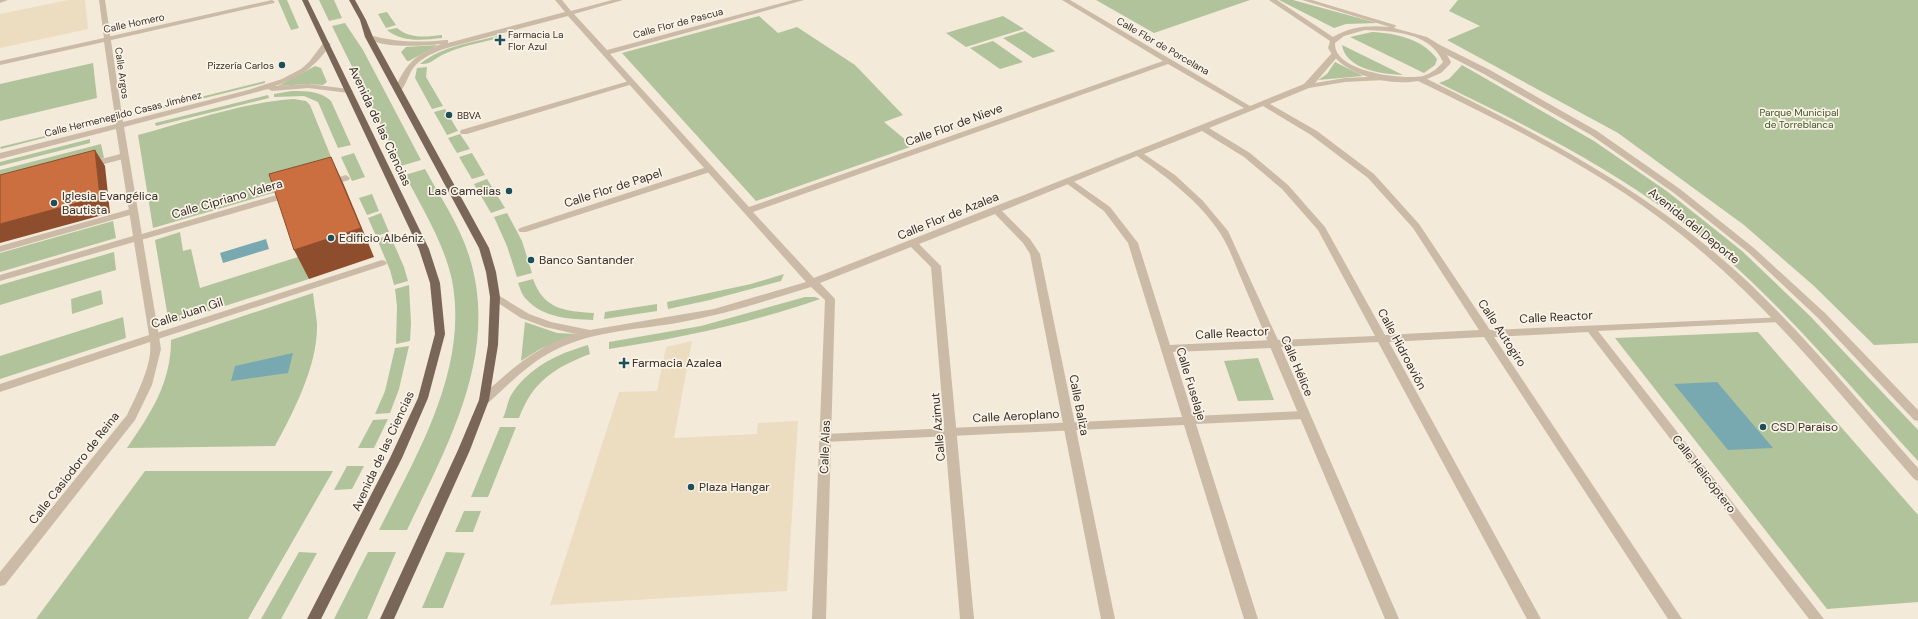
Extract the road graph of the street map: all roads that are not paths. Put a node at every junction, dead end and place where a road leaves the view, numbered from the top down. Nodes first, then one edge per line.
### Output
1 (5, 0) edge
2 (102, 0) edge
3 (305, 0) edge
4 (352, 0) edge
5 (558, 0) edge
6 (620, 0) edge
7 (801, 0) edge
8 (1065, 0) edge
9 (1272, 0) edge
10 (1305, 0) edge
11 (0, 1) edge
12 (272, 2) dead end
13 (570, 13) junction
14 (1411, 34) junction
15 (368, 36) junction
16 (471, 38) junction
17 (107, 39) junction
18 (1333, 40) junction
19 (326, 44) junction
20 (1438, 47) junction
21 (606, 53) junction
22 (1335, 55) junction
23 (1170, 61) junction
24 (0, 63) edge
25 (1385, 78) junction
26 (1420, 79) junction
27 (632, 83) junction
28 (1307, 86) junction
29 (349, 91) junction
30 (398, 91) junction
31 (251, 92) junction
32 (1263, 103) junction
33 (1250, 108) junction
34 (119, 126) junction
35 (1203, 128) junction
36 (464, 132) dead end
37 (1138, 153) junction
38 (0, 156) edge
39 (124, 156) junction
40 (82, 167) edge
41 (710, 169) junction
42 (346, 178) dead end
43 (1069, 181) junction
44 (318, 186) edge
45 (296, 192) edge
46 (996, 210) junction
47 (134, 211) junction
48 (747, 211) junction
49 (523, 230) dead end
50 (138, 238) junction
51 (913, 243) junction
52 (0, 249) edge
53 (382, 263) dead end
54 (0, 278) edge
55 (812, 283) junction
56 (495, 297) junction
57 (1779, 319) junction
58 (1591, 328) junction
59 (587, 333) junction
60 (1487, 334) junction
61 (154, 337) junction
62 (1382, 339) junction
63 (1274, 344) junction
64 (1166, 349) junction
65 (0, 388) edge
66 (484, 400) junction
67 (1304, 415) junction
68 (1918, 417) edge
69 (1188, 420) junction
70 (1070, 426) junction
71 (951, 432) junction
72 (825, 438) junction
73 (1918, 476) edge
74 (0, 581) edge
75 (314, 619) edge
76 (387, 619) edge
77 (819, 619) edge
78 (967, 619) edge
79 (1108, 619) edge
80 (1250, 619) edge
81 (1392, 619) edge
82 (1534, 619) edge
83 (1675, 619) edge
84 (1817, 619) edge

1 - 11 street
2 - 17 street, Calle Argos
3 - 19 main road, Avenida de las Ciencias
4 - 15 main road
5 - 13 street
6 - 13 street
7 - 21 street, Calle Flor de Pascua
8 - 23 street, Calle Flor de Porcelana
9 - 18 street
10 - 14 street
12 - 17 street, Calle Homero
13 - 16 street
13 - 21 street
14 - 18 street
14 - 20 street, Avenida del Deporte
15 - 16 street
15 - 30 main road
16 - 30 street
17 - 24 street, Calle Homero
17 - 34 street, Calle Argos
18 - 22 street
19 - 29 main road, Avenida de las Ciencias
19 - 31 street, Calle Hermenegildo Casas Jiménez
20 - 26 street
20 - 68 street, Avenida del Deporte
21 - 27 street
22 - 25 street
22 - 28 street
23 - 33 street, Calle Flor de Porcelana
23 - 48 street, Calle Flor de Nieve
25 - 26 street
25 - 28 street
26 - 57 street, Avenida del Deporte
27 - 36 street
27 - 41 street
28 - 32 street, Calle Flor de Azalea
29 - 31 street, Calle Hermenegildo Casas Jiménez
29 - 75 main road, Avenida de las Ciencias
30 - 56 main road
31 - 34 street, Calle Hermenegildo Casas Jiménez
32 - 33 street, Calle Flor de Azalea
32 - 60 street, Calle Autogiro
33 - 35 street, Calle Flor de Azalea
34 - 38 street, Calle Hermenegildo Casas Jiménez
34 - 39 street, Calle Casiodoro de Reina
35 - 37 street, Calle Flor de Azalea
35 - 62 street, Calle Hidroavión
37 - 43 street, Calle Flor de Azalea
37 - 63 street, Calle Hélice
39 - 40 street
39 - 47 street, Calle Casiodoro de Reina
41 - 48 street
41 - 49 street, Calle Flor de Papel
42 - 44 street
43 - 46 street, Calle Flor de Azalea
43 - 64 street, Calle Fuselaje
45 - 50 street, Calle Cipriano Valera
46 - 51 street, Calle Flor de Azalea
46 - 70 street, Calle Baliza
47 - 50 street, Calle Casiodoro de Reina
47 - 52 street
48 - 55 street
50 - 54 street, Calle Cipriano Valera
50 - 61 street, Calle Casiodoro de Reina
51 - 55 street, Calle Flor de Azalea
51 - 71 street, Calle Azimut
53 - 61 street, Calle Juan Gil
55 - 59 street, Calle Flor de Azalea
55 - 72 street, Calle Alas
56 - 59 street
56 - 66 main road
57 - 58 street, Calle Reactor
57 - 73 street, Avenida del Deporte
58 - 60 street, Calle Reactor
58 - 84 street, Calle Helicóptero
59 - 66 street
60 - 62 street, Calle Reactor
60 - 83 street, Calle Autogiro
61 - 65 street, Calle Juan Gil
61 - 74 street, Calle Casiodoro de Reina
62 - 63 street, Calle Reactor
62 - 82 street, Calle Hidroavión
63 - 64 street, Calle Reactor
63 - 67 street, Calle Hélice
64 - 69 street, Calle Fuselaje
66 - 76 main road
67 - 69 street, Calle Aeroplano
67 - 81 street, Calle Hélice
69 - 70 street, Calle Aeroplano
69 - 80 street, Calle Fuselaje
70 - 71 street, Calle Aeroplano
70 - 79 street, Calle Baliza
71 - 72 street, Calle Aeroplano
71 - 78 street, Calle Azimut
72 - 77 street, Calle Alas

